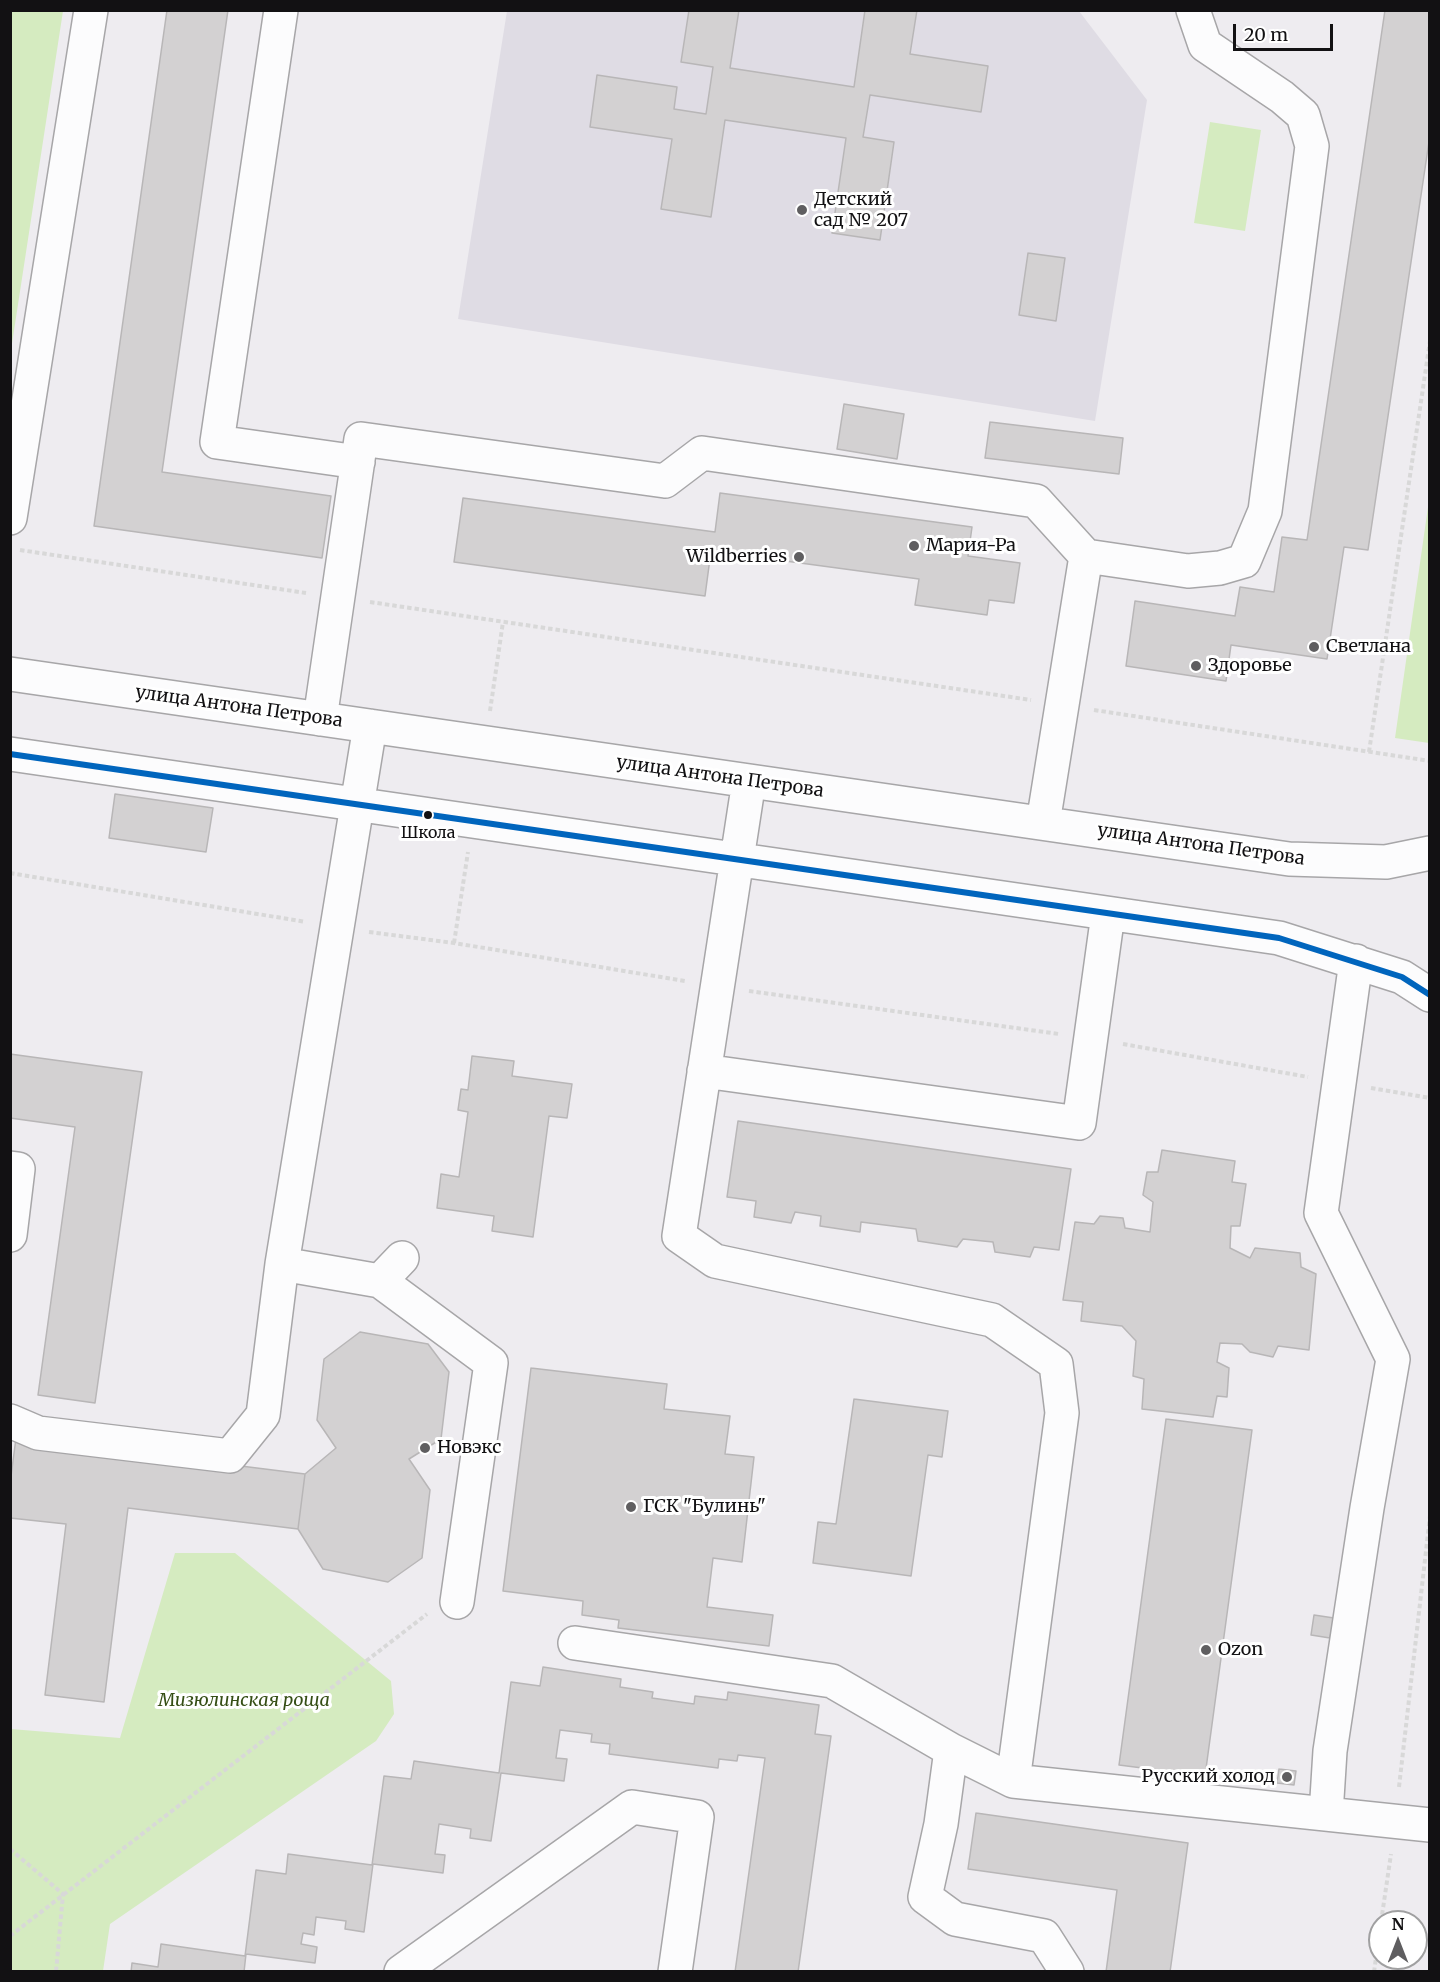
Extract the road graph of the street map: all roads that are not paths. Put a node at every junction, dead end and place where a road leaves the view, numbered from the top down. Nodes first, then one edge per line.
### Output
1 (91, 10) edge
2 (282, 10) edge
3 (1193, 10) edge
4 (358, 462) junction
5 (10, 518) edge
6 (1086, 556) junction
7 (10, 674) edge
8 (320, 719) junction
9 (370, 726) junction
10 (10, 754) edge
11 (749, 781) junction
12 (358, 804) junction
13 (1043, 823) junction
14 (1430, 853) edge
15 (737, 861) junction
16 (1108, 914) junction
17 (1356, 961) junction
18 (1430, 995) edge
19 (704, 1071) junction
20 (10, 1168) edge
21 (10, 1235) edge
22 (282, 1264) junction
23 (10, 1421) edge
24 (458, 1596) road end
25 (575, 1643) dead end
26 (951, 1750) junction
27 (1013, 1781) junction
28 (1326, 1814) junction
29 (1430, 1825) edge
30 (401, 1971) edge
31 (675, 1971) edge
32 (1067, 1971) edge

1 - 5 street
2 - 4 street
3 - 6 street
4 - 6 street
4 - 8 street
6 - 13 street
7 - 8 street, улица Антона Петрова
8 - 9 street, улица Антона Петрова
9 - 11 street, улица Антона Петрова
9 - 12 street
10 - 12 street
11 - 13 street, улица Антона Петрова
11 - 15 street
12 - 15 street
12 - 22 street
13 - 14 street, улица Антона Петрова
15 - 16 street
15 - 19 street
16 - 17 street
16 - 19 street
17 - 18 street
17 - 28 street
19 - 27 street
20 - 21 street
22 - 23 street
22 - 24 street
25 - 26 street
26 - 27 street
26 - 32 street
27 - 28 street
28 - 29 street
30 - 31 street

